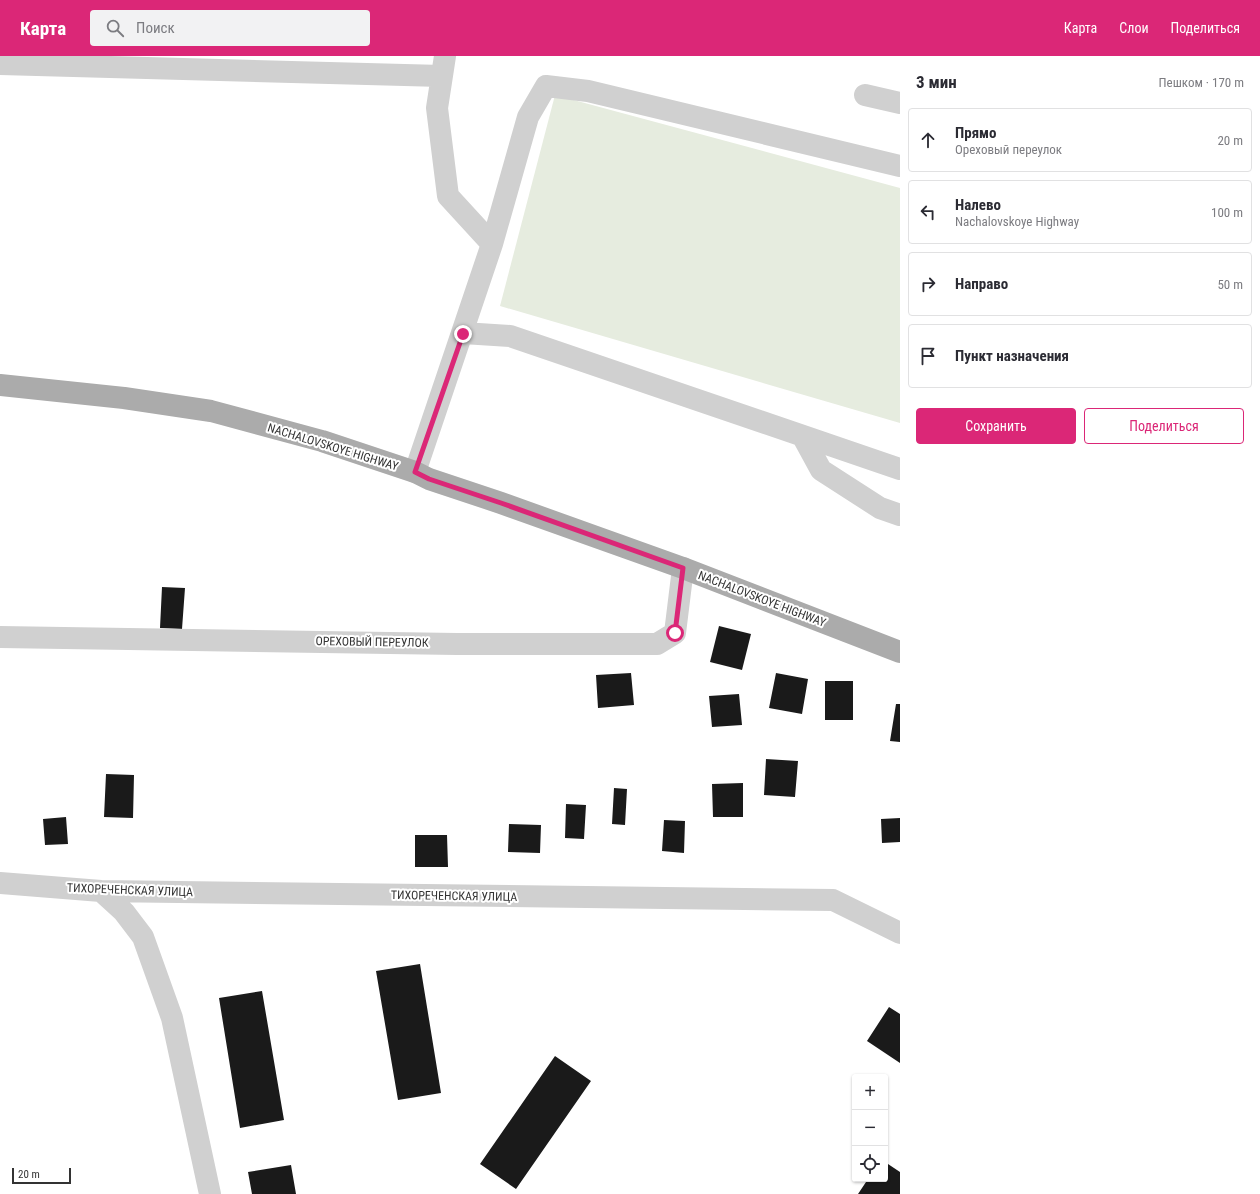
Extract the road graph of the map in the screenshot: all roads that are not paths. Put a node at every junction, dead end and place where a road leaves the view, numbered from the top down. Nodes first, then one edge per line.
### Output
1 (0, 64) edge
2 (444, 66) edge
3 (866, 95) dead end
4 (900, 103) edge
5 (900, 166) edge
6 (492, 244) junction
7 (463, 334) junction
8 (0, 385) edge
9 (803, 437) junction
10 (900, 469) edge
11 (415, 472) junction
12 (900, 516) edge
13 (683, 568) junction
14 (0, 637) edge
15 (900, 652) edge
16 (0, 883) edge
17 (101, 891) junction
18 (900, 933) edge
19 (210, 1194) edge

1 - 2 street
2 - 6 street
3 - 4 street
5 - 6 street
6 - 7 street
7 - 9 street
7 - 11 street
8 - 11 main road, NACHALOVSKOYE HIGHWAY
9 - 10 street
9 - 12 street
11 - 13 main road, NACHALOVSKOYE HIGHWAY
13 - 14 street, ОРЕХОВЫЙ ПЕРЕУЛОК
13 - 15 main road, NACHALOVSKOYE HIGHWAY
16 - 17 street, ТИХОРЕЧЕНСКАЯ УЛИЦА
17 - 18 street, ТИХОРЕЧЕНСКАЯ УЛИЦА
17 - 19 street

